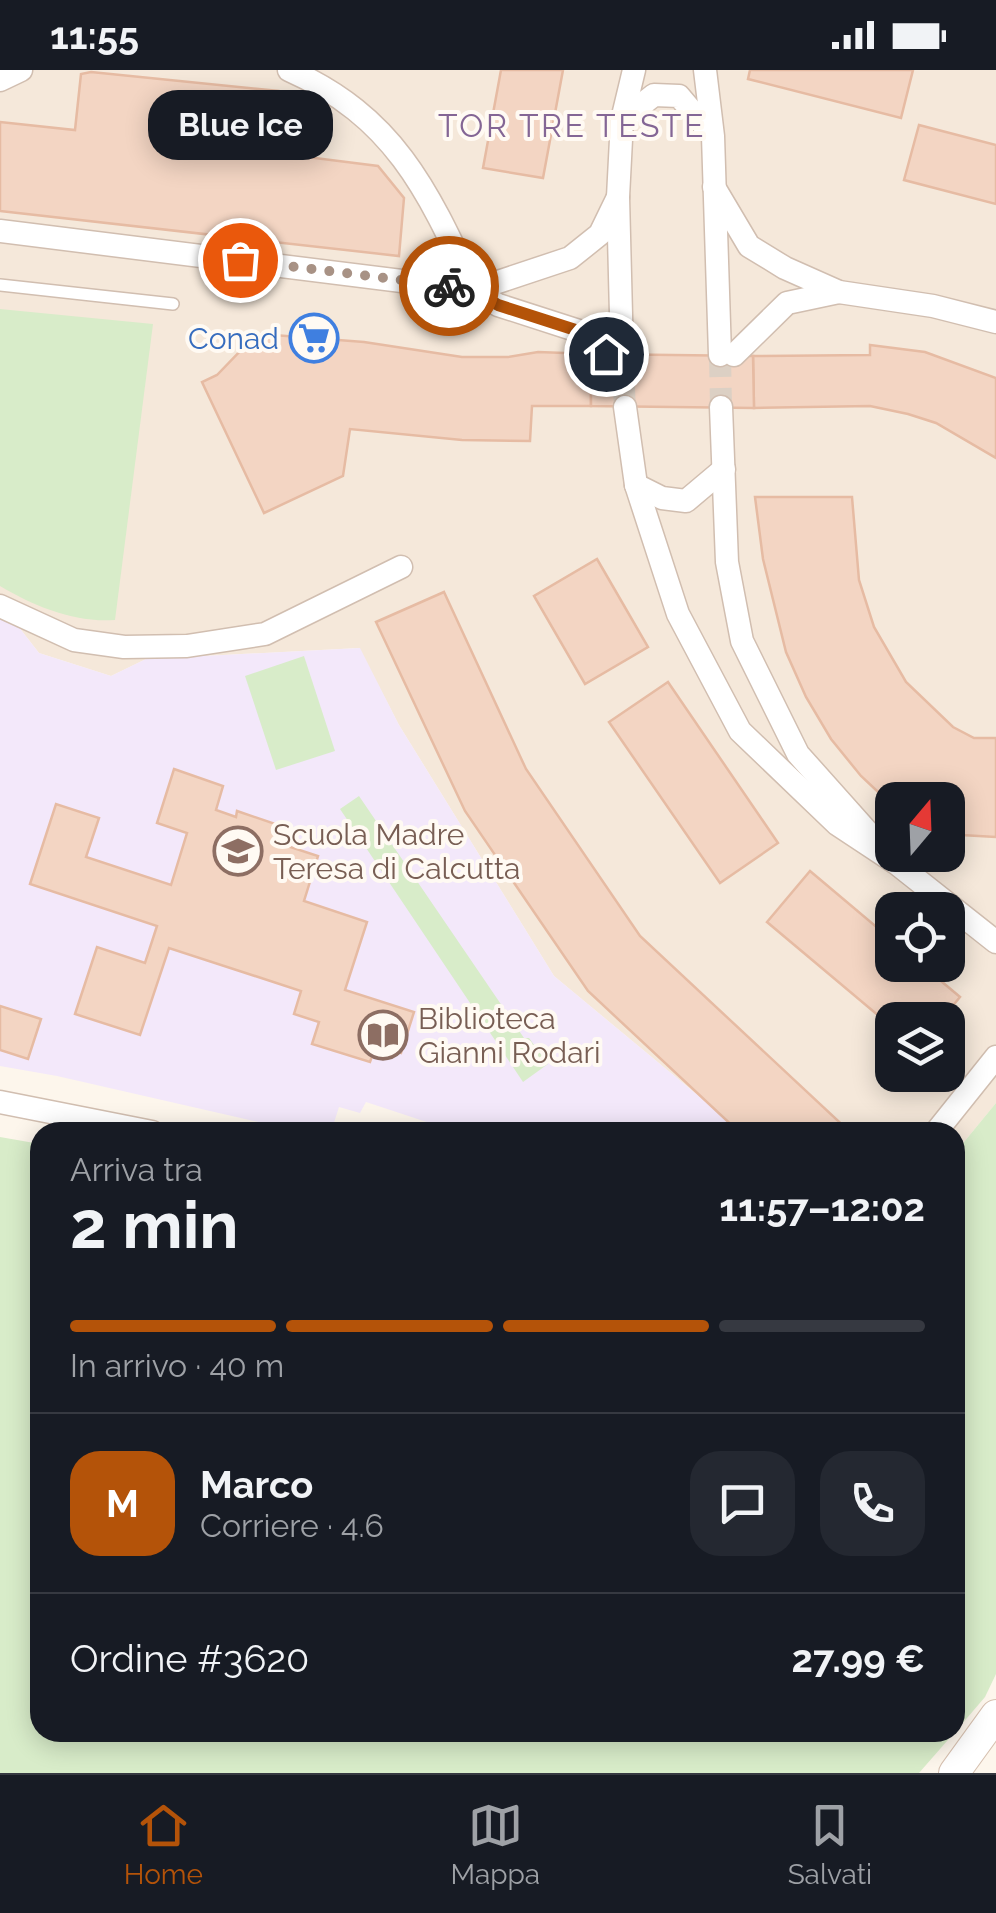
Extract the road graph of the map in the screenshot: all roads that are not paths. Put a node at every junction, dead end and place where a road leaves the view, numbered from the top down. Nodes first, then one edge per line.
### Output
1 (21, 70) edge
2 (289, 70) edge
3 (634, 70) edge
4 (704, 70) edge
5 (0, 80) edge
6 (622, 120) junction
7 (714, 136) junction
8 (714, 187) junction
9 (618, 197) junction
10 (0, 232) edge
11 (0, 285) edge
12 (474, 290) junction
13 (839, 292) junction
14 (173, 304) dead end
15 (996, 322) edge
16 (626, 407) tunnel mouth
17 (722, 407) tunnel mouth
18 (724, 469) junction
19 (636, 485) junction
20 (401, 567) dead end
21 (0, 606) edge
22 (875, 840) edge
23 (875, 849) edge
24 (907, 872) edge
25 (996, 942) edge
26 (992, 1062) edge
27 (0, 1102) edge
28 (101, 1122) edge
29 (944, 1122) edge
30 (996, 1715) edge
31 (954, 1773) edge

1 - 5 street
2 - 12 street
3 - 6 street
4 - 7 street
6 - 7 street
6 - 9 street
7 - 8 street
8 - 13 street
8 - 13 street
9 - 12 street
9 - 12 street
10 - 12 street
11 - 14 lane
13 - 15 street
16 - 19 street
17 - 18 street
18 - 19 street
18 - 22 street
19 - 23 street
20 - 21 street
24 - 25 street
26 - 29 street
27 - 28 street
30 - 31 street

